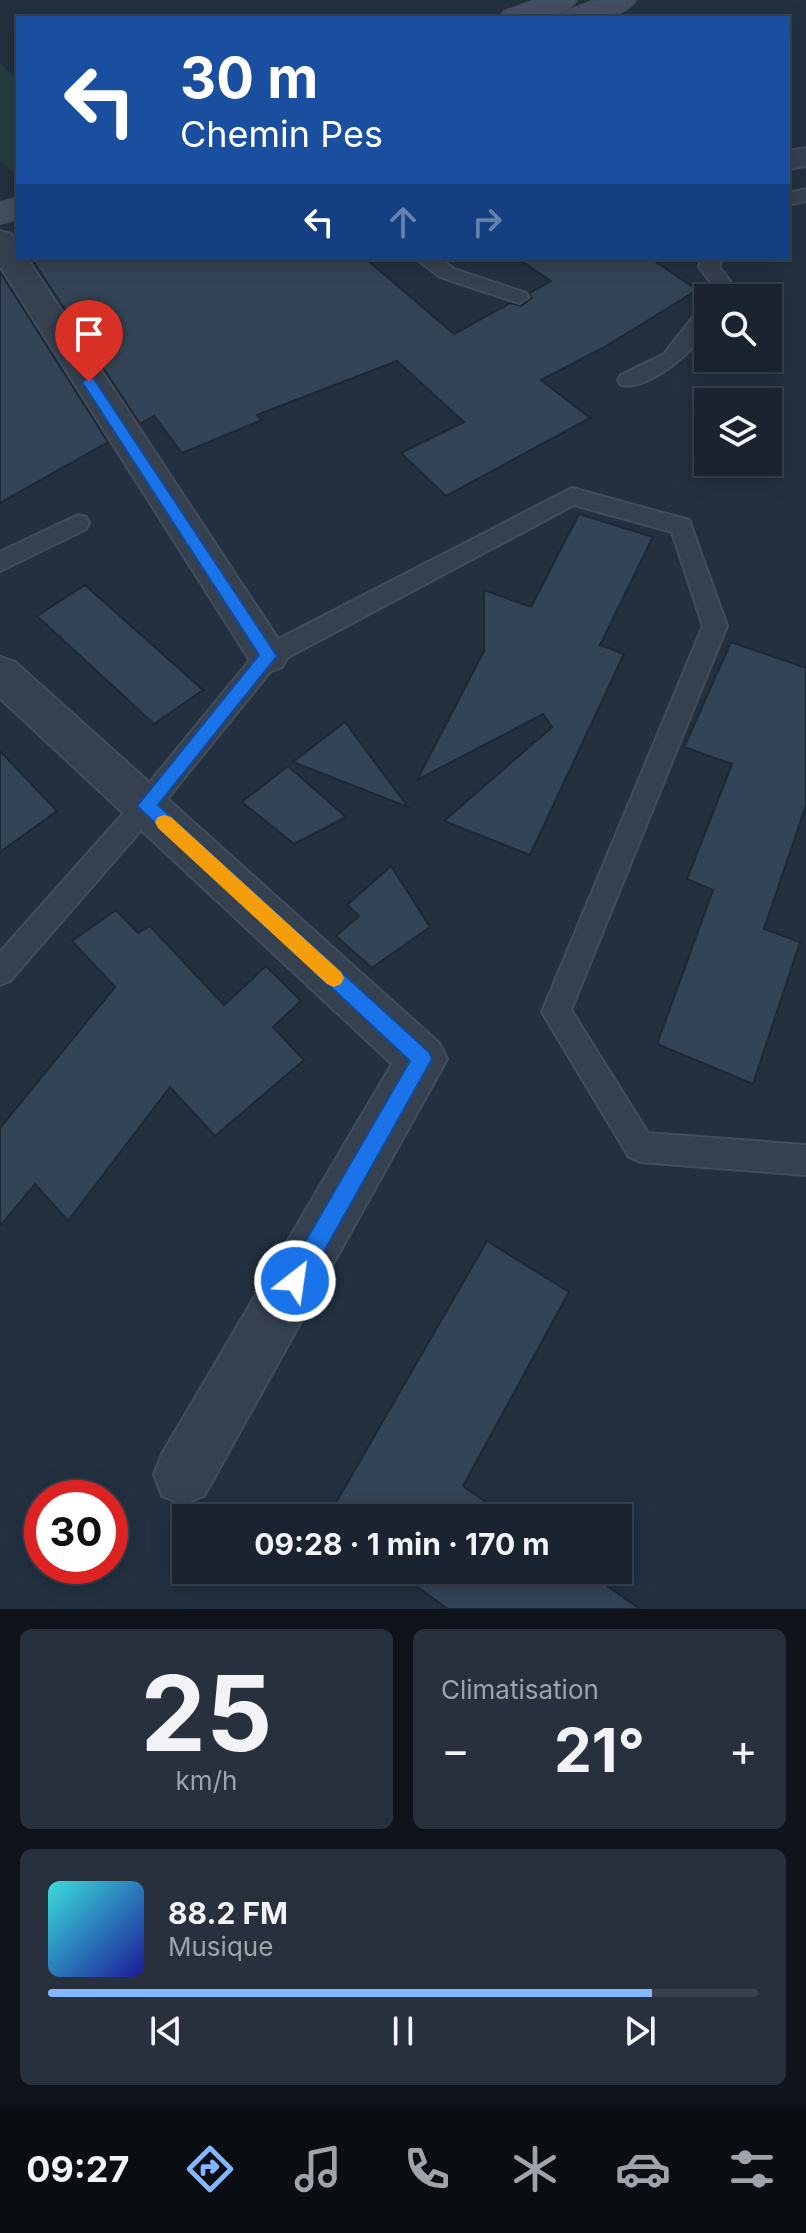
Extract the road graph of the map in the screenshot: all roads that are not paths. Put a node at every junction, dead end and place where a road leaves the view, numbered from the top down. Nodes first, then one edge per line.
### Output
1 (562, 0) edge
2 (621, 0) edge
3 (519, 16) edge
4 (581, 16) edge
5 (0, 241) edge
6 (428, 260) edge
7 (711, 260) edge
8 (722, 284) edge
9 (519, 297) dead end
10 (694, 329) edge
11 (628, 380) dead end
12 (78, 523) dead end
13 (0, 562) edge
14 (268, 656) junction
15 (0, 673) edge
16 (146, 806) junction
17 (0, 972) edge
18 (806, 1160) edge
19 (183, 1475) dead end

1 - 3 street
2 - 4 street
5 - 14 street
6 - 9 lane
7 - 8 lane
10 - 11 lane
12 - 13 lane
14 - 16 lane
14 - 18 lane
15 - 16 street
16 - 17 lane
16 - 19 street

